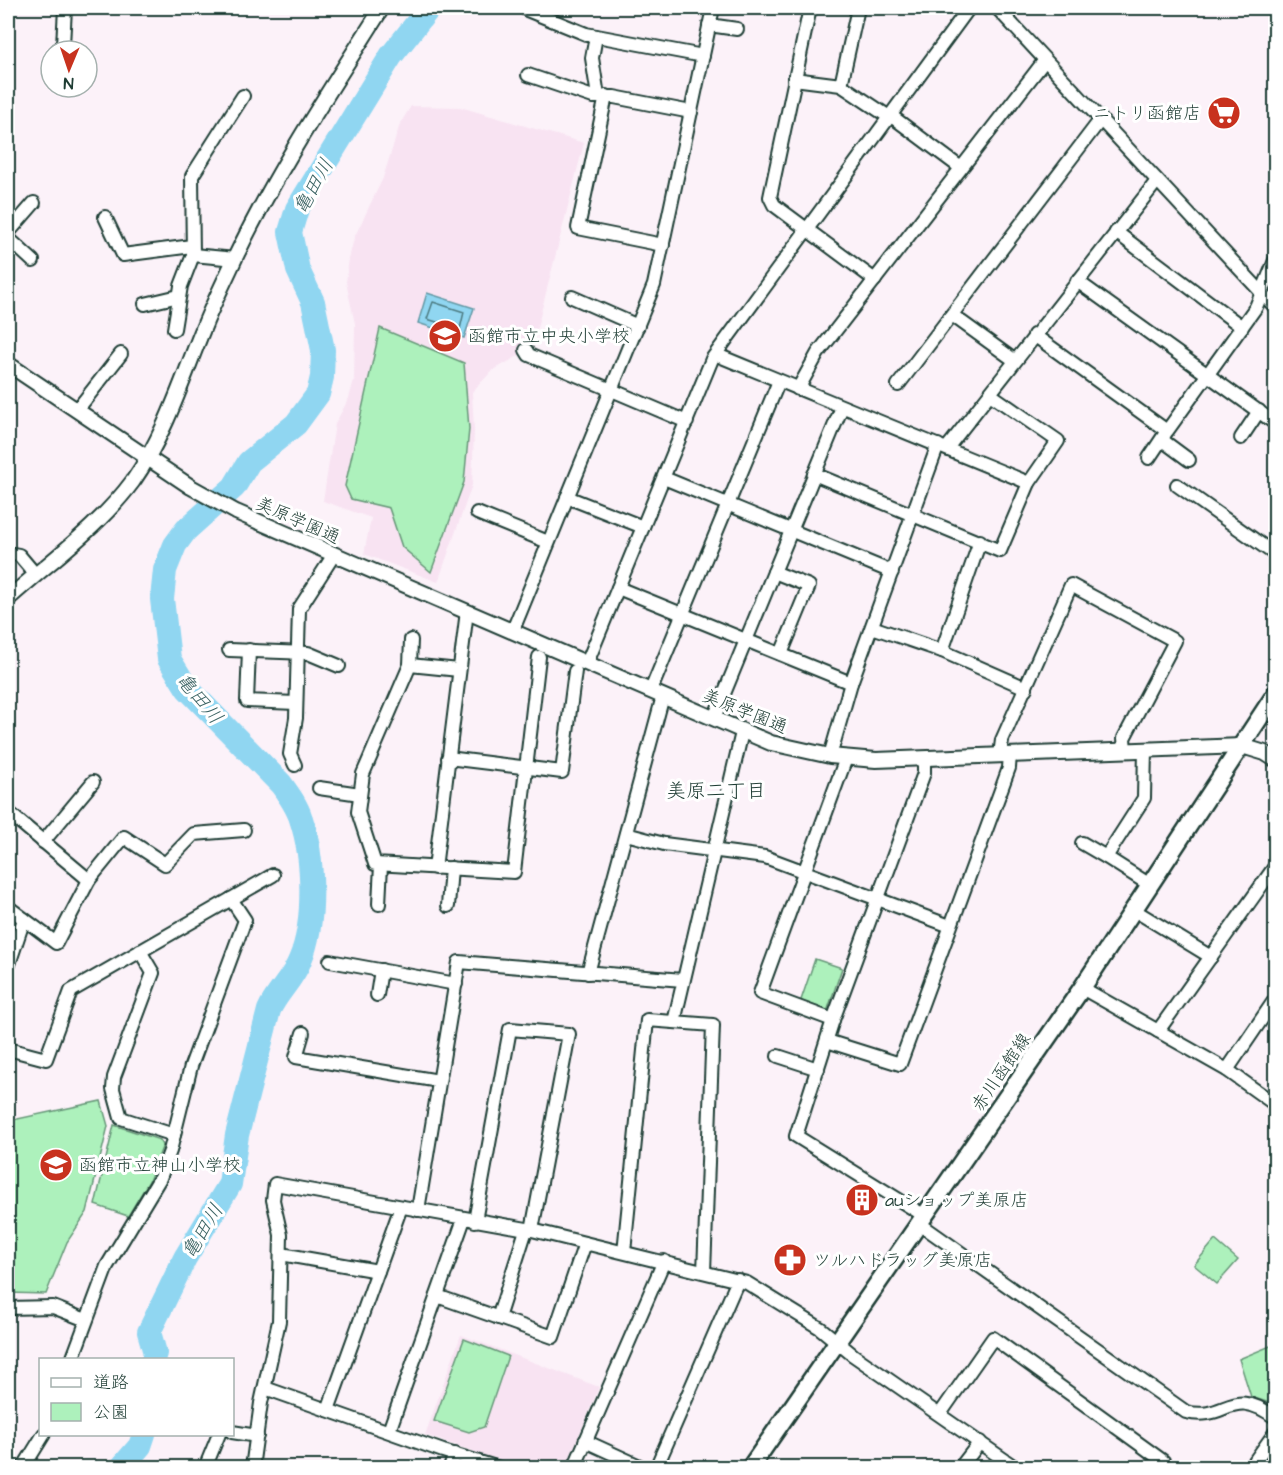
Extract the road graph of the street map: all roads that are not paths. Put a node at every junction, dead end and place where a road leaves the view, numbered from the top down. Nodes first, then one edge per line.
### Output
1 (65, 8) edge
2 (382, 8) edge
3 (713, 8) edge
4 (810, 8) edge
5 (858, 8) edge
6 (969, 8) edge
7 (997, 8) edge
8 (527, 10) dead end
9 (709, 25) junction
10 (737, 29) dead end
11 (596, 36) junction
12 (63, 39) edge
13 (703, 56) junction
14 (1045, 60) junction
15 (528, 75) dead end
16 (794, 79) junction
17 (841, 85) junction
18 (243, 96) dead end
19 (602, 96) junction
20 (691, 112) junction
21 (889, 116) junction
22 (1101, 120) junction
23 (961, 168) junction
24 (1157, 180) junction
25 (34, 203) dead end
26 (105, 217) dead end
27 (808, 230) junction
28 (1116, 232) junction
29 (8, 233) edge
30 (8, 238) edge
31 (663, 245) junction
32 (193, 250) junction
33 (1275, 258) edge
34 (235, 259) junction
35 (33, 261) dead end
36 (875, 280) junction
37 (1077, 281) junction
38 (1263, 293) junction
39 (179, 296) junction
40 (572, 297) dead end
41 (145, 304) dead end
42 (1275, 308) edge
43 (952, 315) junction
44 (638, 326) junction
45 (1242, 327) junction
46 (174, 330) dead end
47 (1034, 335) junction
48 (526, 350) dead end
49 (121, 354) dead end
50 (717, 355) junction
51 (1014, 360) junction
52 (8, 364) edge
53 (1206, 375) junction
54 (779, 381) junction
55 (898, 385) dead end
56 (798, 389) junction
57 (612, 390) junction
58 (990, 394) junction
59 (842, 407) junction
60 (77, 410) junction
61 (1259, 411) junction
62 (687, 422) junction
63 (1275, 424) edge
64 (1165, 436) junction
65 (1241, 438) dead end
66 (943, 447) junction
67 (148, 457) junction
68 (1149, 458) dead end
69 (1189, 460) dead end
70 (814, 474) junction
71 (664, 478) junction
72 (1029, 483) junction
73 (1177, 485) dead end
74 (567, 497) junction
75 (729, 504) junction
76 (477, 513) dead end
77 (913, 514) junction
78 (643, 527) junction
79 (792, 531) junction
80 (980, 541) junction
81 (548, 542) junction
82 (8, 553) edge
83 (333, 555) junction
84 (1275, 555) edge
85 (774, 572) junction
86 (892, 572) junction
87 (35, 574) junction
88 (618, 588) junction
89 (8, 599) edge
90 (467, 611) junction
91 (682, 613) junction
92 (872, 627) junction
93 (513, 630) junction
94 (746, 639) junction
95 (411, 640) dead end
96 (229, 650) dead end
97 (249, 650) junction
98 (942, 651) junction
99 (298, 652) junction
100 (781, 654) junction
101 (539, 657) dead end
102 (587, 663) junction
103 (410, 665) junction
104 (339, 666) dead end
105 (459, 670) junction
106 (575, 671) dead end
107 (851, 684) junction
108 (1026, 688) junction
109 (657, 693) junction
110 (1275, 693) edge
111 (296, 703) junction
112 (714, 718) junction
113 (742, 732) junction
114 (1242, 746) junction
115 (1146, 749) junction
116 (1125, 750) junction
117 (1005, 755) junction
118 (830, 756) junction
119 (448, 758) junction
120 (846, 759) junction
121 (924, 759) junction
122 (1275, 760) edge
123 (295, 765) dead end
124 (525, 767) junction
125 (93, 782) dead end
126 (319, 788) dead end
127 (360, 794) junction
128 (8, 812) edge
129 (244, 830) dead end
130 (626, 834) junction
131 (43, 842) junction
132 (1082, 843) dead end
133 (714, 851) junction
134 (1106, 857) junction
135 (381, 865) junction
136 (1275, 865) edge
137 (435, 868) junction
138 (451, 868) junction
139 (805, 873) junction
140 (273, 875) dead end
141 (89, 880) junction
142 (1150, 885) junction
143 (231, 899) junction
144 (877, 899) junction
145 (379, 904) dead end
146 (448, 906) dead end
147 (8, 907) edge
148 (1134, 910) junction
149 (24, 919) junction
150 (950, 926) junction
151 (140, 951) junction
152 (1210, 957) junction
153 (330, 961) dead end
154 (8, 967) edge
155 (381, 970) junction
156 (588, 973) junction
157 (683, 980) junction
158 (456, 984) junction
159 (1082, 988) junction
160 (377, 995) dead end
161 (1273, 1007) edge
162 (833, 1020) junction
163 (674, 1022) junction
164 (1158, 1031) junction
165 (303, 1033) dead end
166 (827, 1041) junction
167 (8, 1049) edge
168 (778, 1056) dead end
169 (818, 1069) junction
170 (1227, 1070) junction
171 (439, 1081) junction
172 (1275, 1104) edge
173 (174, 1135) junction
174 (401, 1207) junction
175 (418, 1210) junction
176 (469, 1220) junction
177 (922, 1220) junction
178 (529, 1230) junction
179 (585, 1243) junction
180 (624, 1252) junction
181 (280, 1254) junction
182 (664, 1262) junction
183 (378, 1271) junction
184 (704, 1272) junction
185 (738, 1280) junction
186 (437, 1296) junction
187 (8, 1308) edge
188 (498, 1318) junction
189 (86, 1320) junction
190 (836, 1341) junction
191 (72, 1358) edge
192 (265, 1388) junction
193 (328, 1410) junction
194 (940, 1414) junction
195 (1275, 1419) edge
196 (389, 1431) junction
197 (1275, 1431) edge
198 (234, 1432) edge
199 (43, 1436) edge
200 (218, 1436) edge
201 (257, 1436) junction
202 (585, 1441) junction
203 (980, 1442) junction
204 (455, 1454) junction
205 (23, 1467) edge
206 (206, 1467) edge
207 (252, 1467) edge
208 (450, 1467) edge
209 (499, 1467) edge
210 (574, 1467) edge
211 (644, 1467) edge
212 (656, 1467) edge
213 (750, 1467) edge
214 (960, 1467) edge
215 (1016, 1467) edge
216 (1159, 1467) edge
217 (1250, 1467) edge

1 - 12 street
2 - 34 street
3 - 9 street
4 - 16 street
5 - 17 street
6 - 21 street
7 - 14 street
8 - 11 street
9 - 10 street
9 - 13 street
11 - 13 street
11 - 19 street
13 - 20 street
14 - 22 street
14 - 23 street
15 - 19 street
16 - 17 street
16 - 27 street
17 - 21 street
18 - 32 street
19 - 20 street
19 - 31 street
20 - 31 street
21 - 23 street
21 - 27 street
22 - 24 street
22 - 43 street
23 - 36 street
24 - 28 street
24 - 38 street
25 - 29 street
26 - 32 street
27 - 36 street
27 - 50 street
28 - 37 street
28 - 45 street
30 - 35 street
31 - 44 street
32 - 34 street
32 - 39 street
33 - 38 street
34 - 67 street
36 - 56 street
37 - 47 street
37 - 53 street
38 - 42 street
38 - 45 street
39 - 41 street
39 - 46 street
40 - 44 street
43 - 51 street
43 - 55 street
44 - 57 street
45 - 53 street
47 - 51 street
47 - 64 street
48 - 57 street
49 - 60 street
50 - 54 street
50 - 62 street
51 - 58 street
52 - 60 street, 美原学園通
53 - 61 street
53 - 64 street
54 - 56 street
54 - 75 street
56 - 59 street
57 - 62 street
57 - 74 street
58 - 66 street
58 - 72 street
59 - 66 street
59 - 70 street
60 - 67 street, 美原学園通
61 - 63 street
61 - 65 street
62 - 71 street
64 - 68 street
64 - 69 street
66 - 72 street
66 - 77 street
67 - 83 street, 美原学園通
67 - 87 street
70 - 77 street
70 - 79 street
71 - 75 street
71 - 78 street
72 - 80 street
73 - 84 street
74 - 78 street
74 - 81 street
75 - 79 street
75 - 91 street
76 - 81 street
77 - 80 street
77 - 86 street
78 - 88 street
79 - 85 street
79 - 86 street
80 - 98 street
81 - 93 street
82 - 87 street
83 - 90 street, 美原学園通
83 - 99 street
85 - 94 street
85 - 100 street
86 - 92 street
87 - 89 street
88 - 91 street
88 - 102 street
90 - 93 street, 美原学園通
90 - 105 street
91 - 94 street
91 - 109 street
92 - 98 street
92 - 107 street
93 - 102 street, 美原学園通
94 - 100 street
94 - 112 street
95 - 103 street
96 - 97 street
97 - 99 street
97 - 111 street
98 - 108 street
99 - 104 street
99 - 111 street
100 - 107 street
101 - 124 street
102 - 109 street, 美原学園通
103 - 105 street
103 - 127 street
105 - 119 street
106 - 124 street
107 - 118 street
108 - 116 street
108 - 117 street
109 - 112 street, 美原学園通
109 - 130 street
110 - 114 main road, 赤川函館線
111 - 123 street
112 - 113 street, 美原学園通
113 - 118 street, 美原学園通
113 - 133 street
114 - 115 street, 美原学園通
114 - 122 street, 美原学園通
114 - 142 main road, 赤川函館線
115 - 116 street, 美原学園通
115 - 134 street
116 - 117 street, 美原学園通
117 - 121 street, 美原学園通
117 - 150 street
118 - 120 street, 美原学園通
119 - 124 street
119 - 137 street
120 - 121 street, 美原学園通
120 - 139 street
121 - 144 street
124 - 138 street
125 - 131 street
126 - 127 street
127 - 135 street
128 - 131 street
129 - 141 street
130 - 133 street
130 - 156 street
131 - 141 street
132 - 134 street
133 - 139 street
133 - 157 street
134 - 142 street
135 - 137 street
135 - 145 street
136 - 152 street
137 - 138 street
138 - 146 street
139 - 144 street
139 - 162 street
140 - 143 street
141 - 149 street
142 - 148 main road, 赤川函館線
143 - 151 street
143 - 173 street
144 - 150 street
144 - 162 street
147 - 149 street
148 - 152 street
148 - 159 main road, 赤川函館線
149 - 154 street
150 - 166 street
151 - 167 street
151 - 173 street
152 - 164 street
153 - 155 street
155 - 158 street
155 - 160 street
156 - 157 street
156 - 158 street
157 - 163 street
158 - 171 street
159 - 164 street
159 - 177 main road, 赤川函館線
161 - 170 street
162 - 166 street
163 - 180 street
163 - 184 street
164 - 170 street
165 - 171 street
166 - 169 street
168 - 169 street
169 - 177 street
170 - 172 street
171 - 175 street
173 - 189 street
174 - 175 street
174 - 181 street
174 - 183 street
175 - 176 street
176 - 178 street
176 - 178 street
176 - 186 street
177 - 190 main road, 赤川函館線
177 - 195 street
178 - 179 street
178 - 188 street
179 - 180 street
179 - 188 street
180 - 182 street
181 - 183 street
181 - 192 street
182 - 184 street
182 - 202 street
183 - 193 street
184 - 185 street
185 - 190 street
185 - 212 street
186 - 188 street
186 - 196 street
187 - 189 street
189 - 191 street
190 - 194 street
190 - 213 main road, 赤川函館線
192 - 193 street
192 - 201 street
193 - 196 street
194 - 203 street
194 - 216 street
196 - 204 street
197 - 217 street
198 - 201 street
199 - 205 street
200 - 206 street
201 - 207 street
202 - 210 street
202 - 211 street
203 - 214 street
203 - 215 street
204 - 208 street
204 - 209 street

